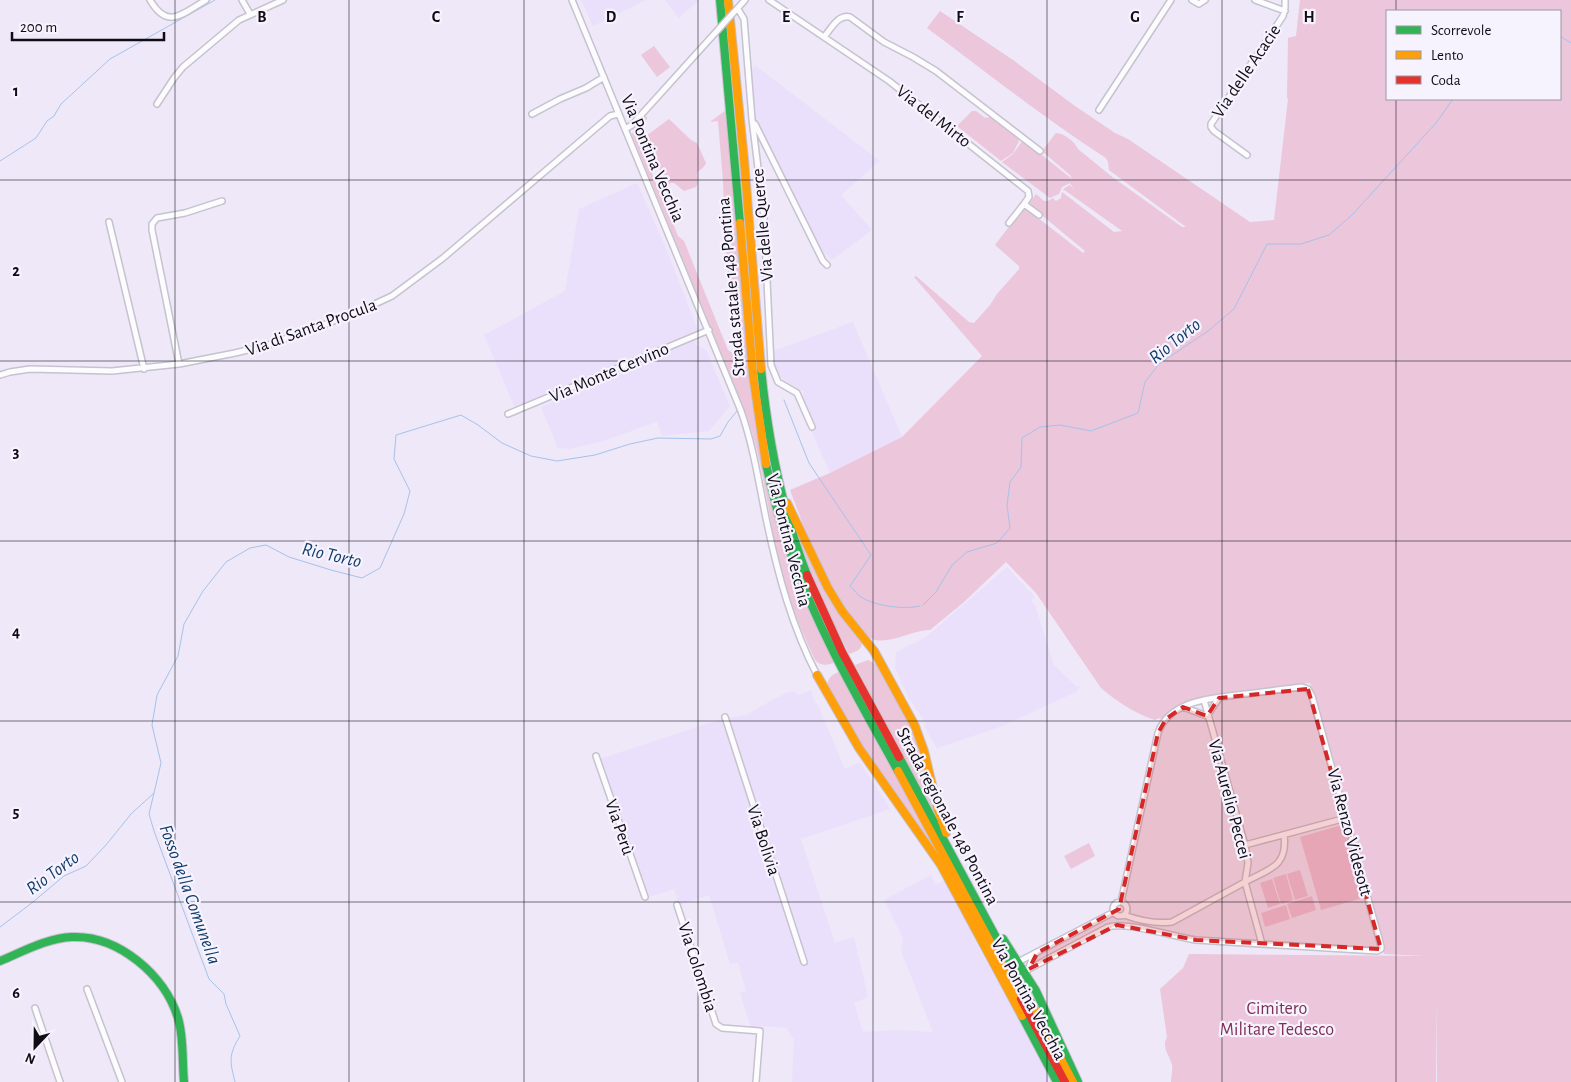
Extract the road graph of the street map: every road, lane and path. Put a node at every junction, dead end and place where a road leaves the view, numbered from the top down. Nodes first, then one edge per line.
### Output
1 (150, 0) edge
2 (206, 0) edge
3 (242, 0) edge
4 (283, 0) edge
5 (572, 0) edge
6 (720, 0) edge
7 (728, 0) edge
8 (745, 0) edge
9 (769, 0) edge
10 (1171, 0) edge
11 (1192, 0) edge
12 (1205, 0) edge
13 (1254, 0) edge
14 (1285, 0) edge
15 (737, 10) junction
16 (1285, 11) junction
17 (250, 14) junction
18 (824, 37) junction
19 (604, 77) junction
20 (157, 104) dead end
21 (1099, 110) dead end
22 (532, 114) dead end
23 (618, 114) junction
24 (752, 119) junction
25 (625, 129) junction
26 (1040, 152) dead end
27 (1247, 155) dead end
28 (222, 201) dead end
29 (1024, 204) junction
30 (1039, 215) dead end
31 (109, 222) dead end
32 (1009, 223) dead end
33 (826, 265) dead end
34 (709, 330) junction
35 (179, 364) junction
36 (144, 369) junction
37 (0, 375) edge
38 (760, 395) junction
39 (761, 411) junction
40 (508, 414) dead end
41 (812, 427) dead end
42 (778, 481) junction
43 (798, 564) junction
44 (848, 672) junction
45 (817, 675) joint
46 (1219, 698) junction
47 (1204, 700) junction
48 (1183, 707) junction
49 (1207, 716) junction
50 (725, 717) dead end
51 (596, 756) dead end
52 (1346, 818) junction
53 (1284, 835) junction
54 (1246, 845) junction
55 (960, 868) junction
56 (1245, 882) junction
57 (645, 897) dead end
58 (1121, 902) junction
59 (677, 905) dead end
60 (982, 912) junction
61 (1114, 912) junction
62 (1124, 914) junction
63 (1262, 944) junction
64 (1037, 953) junction
65 (0, 961) edge
66 (804, 962) dead end
67 (1018, 962) junction
68 (1027, 971) junction
69 (88, 989) dead end
70 (34, 1008) dead end
71 (60, 1082) edge
72 (122, 1082) edge
73 (184, 1082) edge
74 (756, 1082) edge
75 (1057, 1082) edge
76 (1066, 1082) edge
77 (1073, 1082) edge
78 (1078, 1082) edge

1 - 2 street
3 - 17 street
4 - 17 street
5 - 19 street, Via Pontina Vecchia
6 - 38 main road, Strada statale 148 Pontina
7 - 38 main road, Strada statale 148 Pontina
8 - 15 street
9 - 18 street, Via del Mirto
10 - 21 street
11 - 12 street
13 - 16 street
14 - 16 street, Via delle Acacie
15 - 24 street, Via delle Querce
15 - 25 street, bridge
16 - 27 street, Via delle Acacie
17 - 20 street
18 - 26 street, Via del Mirto
18 - 29 street, Via del Mirto
19 - 22 street
19 - 23 street, Via Pontina Vecchia
23 - 25 street, Via Pontina Vecchia
23 - 35 street, Via di Santa Procula
24 - 33 street
24 - 41 street, Via delle Querce
25 - 34 street, Via Pontina Vecchia
28 - 35 street
29 - 30 street
29 - 32 street
31 - 36 street
34 - 40 street, Via Monte Cervino
34 - 45 street, Via Pontina Vecchia
35 - 36 street, Via di Santa Procula
36 - 37 street, Via di Santa Procula
38 - 39 main road, Strada statale 148 Pontina
39 - 42 main road, Strada statale 148 Pontina
39 - 43 main road, Strada statale 148 Pontina
42 - 43 main road, Strada statale 148 Pontina
42 - 55 main road
43 - 44 main road, Strada regionale 148 Pontina
44 - 55 main road, Strada regionale 148 Pontina
44 - 76 main road, Strada regionale 148 Pontina
45 - 75 main road, Via Pontina Vecchia
46 - 47 street, Via Renzo Videsott
46 - 49 street, Via Aurelio Peccei
46 - 52 street, Via Renzo Videsott
47 - 48 street, Via Renzo Videsott
47 - 49 street, Via Aurelio Peccei
48 - 49 street, Via Aurelio Peccei
48 - 58 street, Via Renzo Videsott
49 - 54 street, Via Aurelio Peccei
50 - 66 street, Via Bolivia
51 - 57 street, Via Perù
52 - 53 street
52 - 63 street, Via Renzo Videsott
53 - 54 street
53 - 56 street, Via Aurelio Peccei
54 - 56 street, Via Aurelio Peccei
55 - 60 main road, Strada regionale 148 Pontina
56 - 62 street, Via Aurelio Peccei
56 - 63 street
58 - 61 street, Via Renzo Videsott
58 - 62 street, Via Renzo Videsott
59 - 74 street, Via Colombia
60 - 67 main road
60 - 77 main road, Strada regionale 148 Pontina
61 - 62 street
61 - 64 street, Via Renzo Videsott
63 - 68 street, Via Renzo Videsott
64 - 67 street, Via Renzo Videsott
64 - 68 street
65 - 73 main road
67 - 68 main road
68 - 78 main road
69 - 72 street
70 - 71 street

